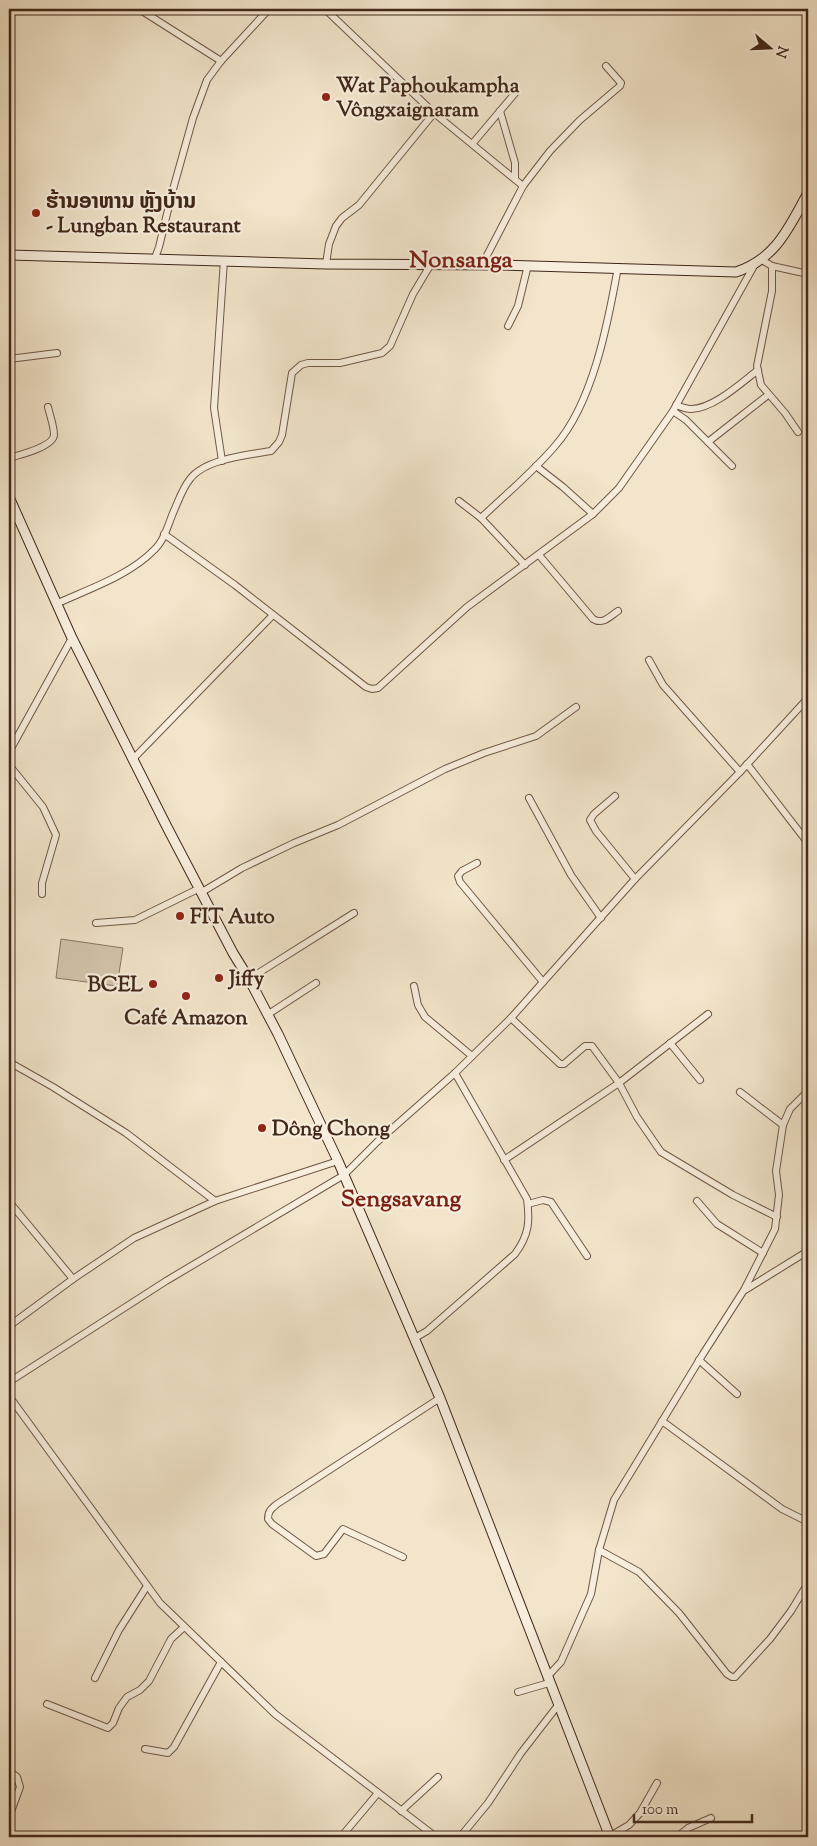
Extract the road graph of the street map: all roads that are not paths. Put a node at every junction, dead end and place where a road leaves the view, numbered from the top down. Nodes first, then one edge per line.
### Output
1 (139, 9) edge
2 (269, 9) edge
3 (325, 9) edge
4 (221, 61) junction
5 (606, 66) dead end
6 (516, 92) dead end
7 (500, 111) junction
8 (434, 113) junction
9 (473, 143) junction
10 (514, 178) junction
11 (523, 186) junction
12 (808, 192) edge
13 (9, 255) edge
14 (155, 258) junction
15 (224, 260) junction
16 (758, 262) junction
17 (326, 264) junction
18 (431, 264) junction
19 (482, 265) junction
20 (528, 266) junction
21 (772, 266) junction
22 (618, 267) junction
23 (808, 274) edge
24 (508, 326) dead end
25 (57, 353) dead end
26 (9, 359) edge
27 (758, 370) junction
28 (768, 394) junction
29 (48, 407) dead end
30 (675, 408) junction
31 (798, 432) dead end
32 (708, 442) junction
33 (9, 458) edge
34 (222, 461) junction
35 (536, 466) junction
36 (732, 466) dead end
37 (9, 496) edge
38 (459, 501) dead end
39 (594, 514) junction
40 (481, 518) junction
41 (164, 534) junction
42 (539, 555) junction
43 (525, 565) junction
44 (58, 603) junction
45 (618, 611) dead end
46 (273, 615) junction
47 (72, 638) junction
48 (649, 660) dead end
49 (808, 698) edge
50 (576, 707) dead end
51 (9, 752) edge
52 (133, 759) junction
53 (747, 764) junction
54 (9, 765) edge
55 (740, 772) junction
56 (615, 796) dead end
57 (529, 798) dead end
58 (808, 843) edge
59 (477, 863) dead end
60 (635, 879) junction
61 (201, 890) junction
62 (42, 894) dead end
63 (354, 913) dead end
64 (601, 918) junction
65 (96, 923) dead end
66 (249, 979) junction
67 (543, 982) junction
68 (316, 983) dead end
69 (414, 986) dead end
70 (708, 1014) dead end
71 (267, 1015) junction
72 (511, 1018) junction
73 (670, 1043) junction
74 (472, 1056) junction
75 (9, 1062) edge
76 (455, 1073) junction
77 (700, 1080) dead end
78 (619, 1083) junction
79 (808, 1091) edge
80 (740, 1092) dead end
81 (782, 1125) junction
82 (504, 1160) junction
83 (338, 1161) junction
84 (344, 1175) junction
85 (9, 1199) edge
86 (215, 1201) junction
87 (697, 1201) dead end
88 (528, 1204) junction
89 (777, 1216) junction
90 (808, 1251) edge
91 (763, 1253) junction
92 (587, 1256) dead end
93 (73, 1279) junction
94 (744, 1290) junction
95 (9, 1326) edge
96 (415, 1338) junction
97 (699, 1360) junction
98 (9, 1382) edge
99 (737, 1394) dead end
100 (9, 1396) edge
101 (440, 1398) junction
102 (662, 1421) junction
103 (808, 1522) edge
104 (599, 1550) junction
105 (403, 1557) dead end
106 (808, 1583) edge
107 (147, 1586) junction
108 (184, 1627) junction
109 (221, 1662) junction
110 (95, 1678) dead end
111 (548, 1680) junction
112 (518, 1692) dead end
113 (47, 1704) dead end
114 (559, 1704) junction
115 (145, 1749) dead end
116 (9, 1770) edge
117 (438, 1777) dead end
118 (657, 1783) dead end
119 (378, 1794) junction
120 (401, 1811) junction
121 (9, 1817) edge
122 (711, 1818) dead end
123 (341, 1837) edge
124 (436, 1837) edge
125 (460, 1837) edge
126 (610, 1837) edge
127 (678, 1837) edge

1 - 4 street
2 - 4 street
3 - 8 street
4 - 14 street
5 - 11 street
6 - 7 street
7 - 9 street
7 - 10 street
8 - 9 street
8 - 17 street
9 - 10 street
10 - 11 street
11 - 19 street
12 - 16 street
13 - 14 street
14 - 15 street
15 - 17 street
15 - 34 street
16 - 21 street
16 - 22 street
16 - 30 street
17 - 18 street
18 - 19 street
18 - 34 street
19 - 20 street
20 - 22 street
20 - 24 street
21 - 23 street
21 - 27 street
22 - 35 street
25 - 26 street
27 - 28 street
27 - 30 street
28 - 31 street
28 - 32 street
29 - 33 street
30 - 32 street
30 - 39 street
32 - 36 street
34 - 41 street
35 - 39 street
35 - 40 street
37 - 44 street
38 - 40 street
39 - 42 street
40 - 43 street
41 - 44 street
41 - 46 street
42 - 43 street
42 - 45 street
43 - 46 street
44 - 47 street
46 - 52 street
47 - 51 street
47 - 52 street
48 - 55 street
49 - 53 street
50 - 61 street
52 - 61 street
53 - 55 street
53 - 58 street
54 - 62 street
55 - 60 street
56 - 60 street
57 - 64 street
59 - 67 street
60 - 64 street
61 - 65 street
61 - 66 street
63 - 66 street
64 - 67 street
66 - 71 street
67 - 72 street
68 - 71 street
69 - 74 street
70 - 73 street
71 - 83 street
72 - 74 street
72 - 78 street
73 - 77 street
73 - 78 street
74 - 76 street
75 - 86 street
76 - 82 street
76 - 84 street
78 - 82 street
78 - 89 street
79 - 81 street
80 - 81 street
81 - 89 street
82 - 88 street
83 - 84 street
83 - 86 street
84 - 96 street
84 - 98 street
85 - 93 street
86 - 93 street
87 - 91 street
88 - 92 street
88 - 96 street
89 - 91 street
90 - 94 street
91 - 94 street
93 - 95 street
94 - 97 street
96 - 101 street
97 - 99 street
97 - 102 street
100 - 107 street
101 - 105 street
101 - 111 street
102 - 103 street
102 - 104 street
104 - 106 street
104 - 111 street
107 - 108 street
107 - 110 street
108 - 109 street
108 - 113 street
109 - 115 street
109 - 119 street
111 - 112 street
111 - 114 street
114 - 125 street
114 - 126 street
116 - 121 street
117 - 120 street
118 - 126 street
119 - 120 street
119 - 123 street
120 - 124 street
122 - 127 street

